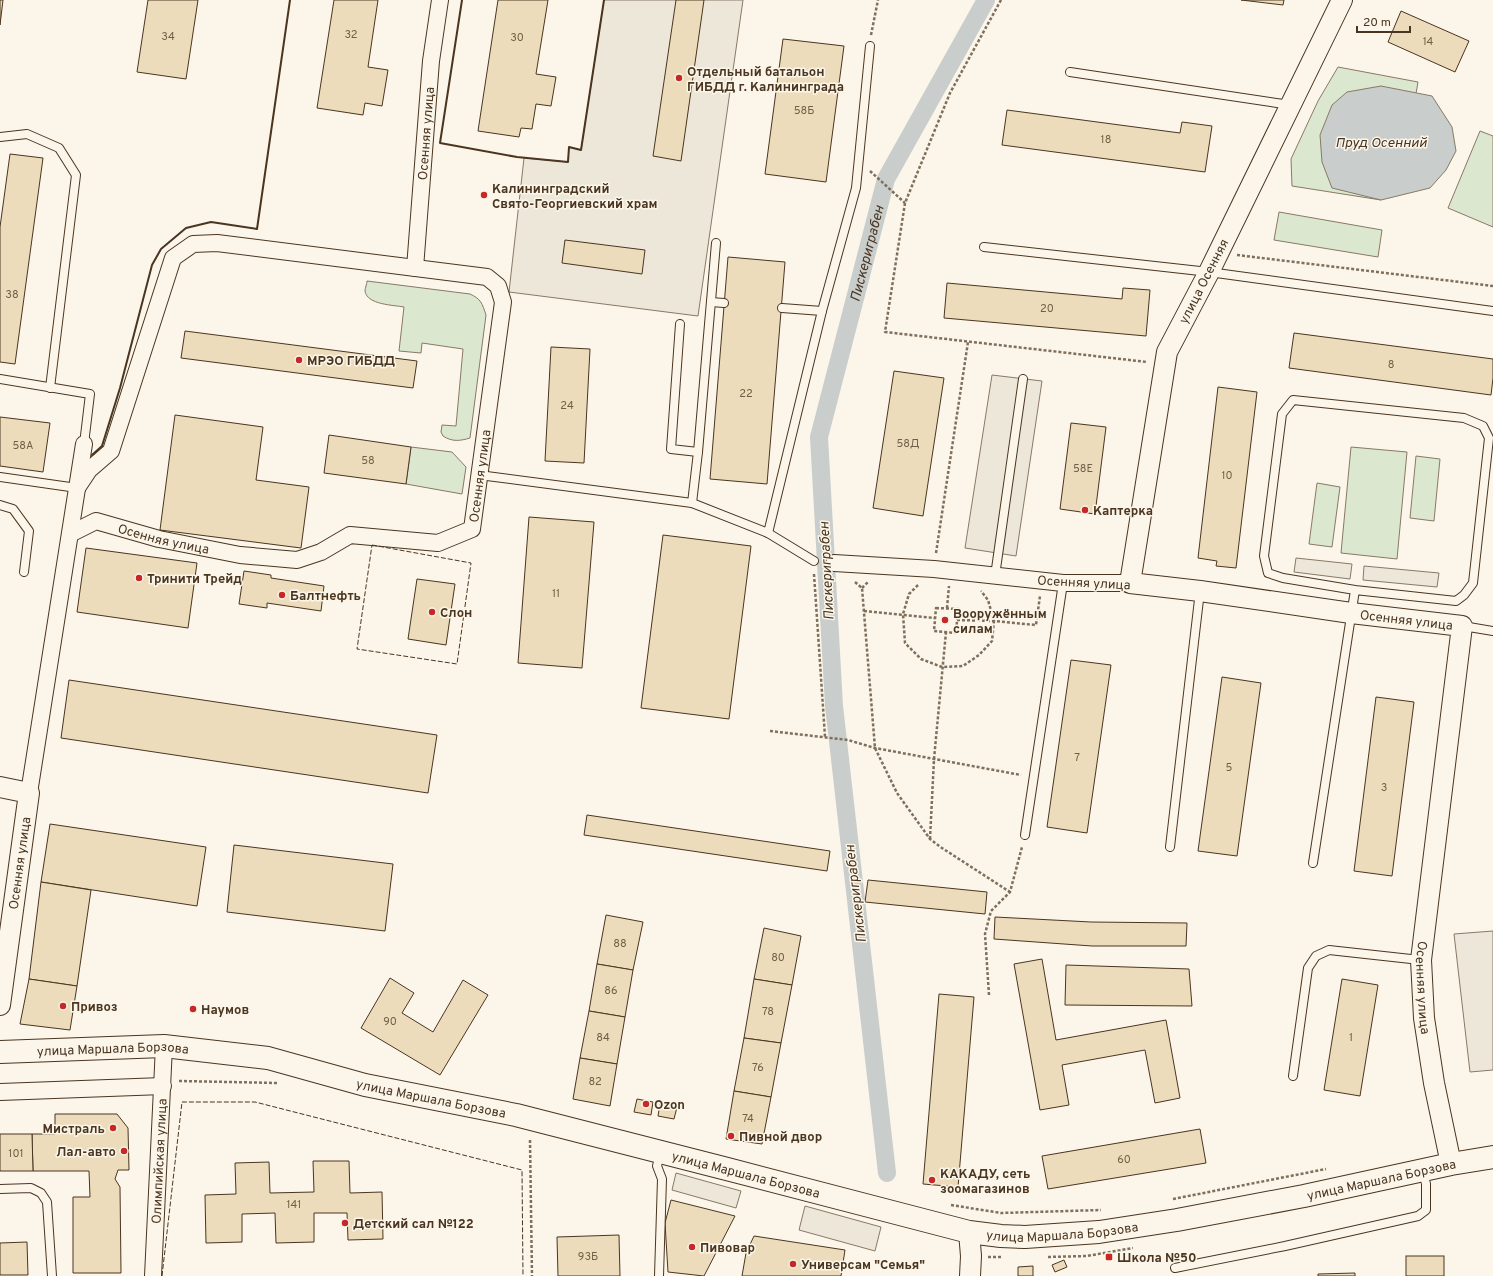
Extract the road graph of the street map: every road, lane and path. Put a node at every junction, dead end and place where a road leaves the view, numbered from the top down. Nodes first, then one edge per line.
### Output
1 (440, 0) edge
2 (878, 0) edge
3 (1342, 0) edge
4 (870, 46) joint
5 (1070, 72) dead end
6 (1291, 106) junction
7 (0, 137) edge
8 (877, 177) dead end
9 (905, 203) dead end
10 (716, 243) dead end
11 (984, 247) dead end
12 (1218, 253) junction
13 (415, 268) junction
14 (1209, 272) junction
15 (1493, 286) edge
16 (711, 302) junction
17 (724, 303) dead end
18 (782, 308) dead end
19 (822, 311) junction
20 (1493, 311) edge
21 (680, 324) dead end
22 (968, 342) dead end
23 (1022, 379) dead end
24 (0, 380) edge
25 (50, 388) junction
26 (84, 444) joint
27 (698, 452) junction
28 (479, 475) junction
29 (0, 477) edge
30 (77, 488) junction
31 (692, 503) junction
32 (0, 505) edge
33 (768, 533) junction
34 (70, 534) junction
35 (814, 561) joint
36 (834, 564) joint
37 (934, 569) junction
38 (24, 572) dead end
39 (995, 576) junction
40 (950, 581) dead end
41 (919, 584) dead end
42 (1063, 584) junction
43 (1130, 584) junction
44 (980, 589) dead end
45 (1041, 589) dead end
46 (1355, 590) junction
47 (1200, 591) junction
48 (947, 608) junction
49 (864, 611) junction
50 (1351, 613) junction
51 (903, 614) junction
52 (935, 618) junction
53 (957, 620) junction
54 (994, 621) junction
55 (1462, 626) junction
56 (946, 632) junction
57 (1493, 632) edge
58 (942, 668) junction
59 (770, 732) dead end
60 (825, 737) junction
61 (875, 748) junction
62 (934, 759) junction
63 (1034, 777) junction
64 (0, 788) edge
65 (29, 793) junction
66 (1025, 835) joint
67 (930, 839) junction
68 (1170, 847) dead end
69 (1313, 863) dead end
70 (1010, 892) junction
71 (1421, 960) junction
72 (988, 995) dead end
73 (0, 1005) edge
74 (164, 1046) junction
75 (0, 1052) edge
76 (1293, 1076) dead end
77 (163, 1083) junction
78 (282, 1083) dead end
79 (0, 1092) edge
80 (537, 1141) dead end
81 (660, 1152) junction
82 (1493, 1157) edge
83 (1452, 1164) junction
84 (1333, 1168) dead end
85 (1422, 1171) junction
86 (0, 1189) edge
87 (1167, 1200) dead end
88 (947, 1205) dead end
89 (1105, 1210) dead end
90 (969, 1232) junction
91 (1175, 1268) dead end
92 (52, 1276) edge
93 (154, 1276) edge
94 (532, 1276) edge
95 (658, 1276) edge
96 (970, 1276) edge

1 - 13 street, Осенняя улица
2 - 4 path
3 - 6 street, улица Осенняя
4 - 19 lane
5 - 6 lane
6 - 12 street, улица Осенняя
7 - 25 lane
8 - 9 path
10 - 16 lane
11 - 14 lane
12 - 14 street, улица Осенняя
12 - 15 path
13 - 28 street, Осенняя улица
13 - 30 street, Осенняя улица
14 - 20 lane
14 - 43 street, улица Осенняя
16 - 17 lane
16 - 27 lane
18 - 19 lane
19 - 33 lane
21 - 27 lane
22 - 37 path
23 - 39 lane
24 - 25 lane
25 - 26 lane
26 - 30 street, Осенняя улица
27 - 31 lane
28 - 31 lane
28 - 34 street, Осенняя улица
29 - 30 lane
30 - 34 street, Осенняя улица
31 - 33 lane
32 - 38 lane
33 - 35 lane
34 - 65 street, Осенняя улица
35 - 60 path
36 - 37 street, Осенняя улица
36 - 49 path
37 - 39 street, Осенняя улица
39 - 42 street, Осенняя улица
40 - 48 path
41 - 51 path
42 - 43 street, Осенняя улица
42 - 63 lane
43 - 47 street, Осенняя улица
44 - 54 path
45 - 54 path
46 - 46 lane
46 - 50 lane
47 - 50 street, Осенняя улица
47 - 68 lane
48 - 52 path
48 - 53 path
49 - 51 path
49 - 61 path
50 - 55 street, Осенняя улица
50 - 69 lane
51 - 52 path
51 - 58 path
52 - 56 path
53 - 54 path
53 - 56 path
54 - 58 path
55 - 57 lane
55 - 71 street, Осенняя улица
56 - 58 path
58 - 62 path
59 - 60 path
60 - 61 path
61 - 62 path
61 - 67 path
62 - 63 path
62 - 67 path
63 - 66 lane
64 - 65 street
65 - 73 street, Осенняя улица
66 - 70 path
67 - 70 path
70 - 72 path
71 - 76 lane
71 - 83 street, Осенняя улица
74 - 75 main road, улица Маршала Борзова
74 - 77 street, Олимпийская улица
74 - 81 main road, улица Маршала Борзова
77 - 78 path
77 - 79 street
77 - 93 street, Олимпийская улица
80 - 94 path
81 - 90 main road, улица Маршала Борзова
81 - 95 lane
82 - 83 main road, улица Маршала Борзова
83 - 85 main road, улица Маршала Борзова
84 - 87 path
85 - 90 main road, улица Маршала Борзова
85 - 91 lane
86 - 92 lane
88 - 89 path
90 - 96 street

